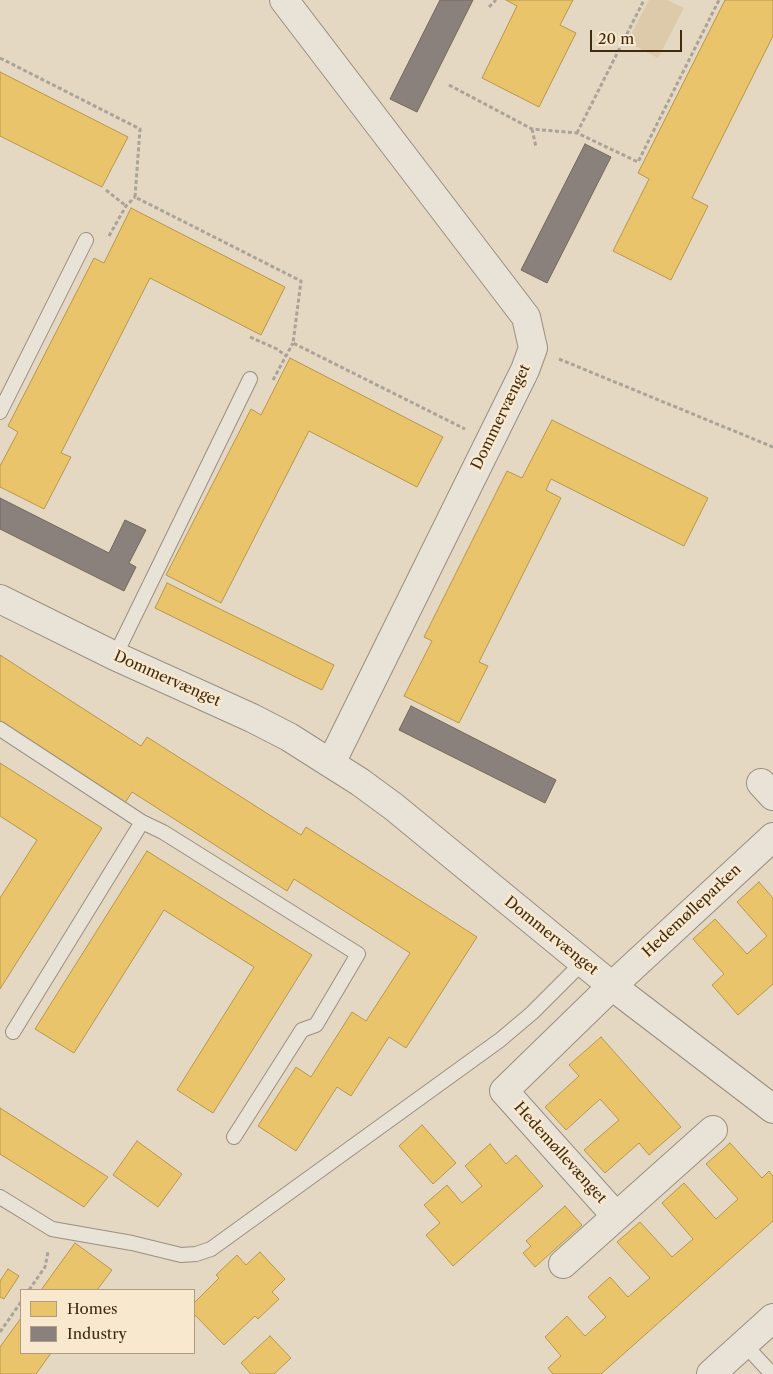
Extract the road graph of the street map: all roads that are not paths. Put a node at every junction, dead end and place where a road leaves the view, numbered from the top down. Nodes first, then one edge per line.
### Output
1 (284, 0) edge
2 (86, 240) road end
3 (250, 380) dead end
4 (0, 412) edge
5 (0, 599) edge
6 (115, 656) junction
7 (0, 729) edge
8 (331, 763) junction
9 (142, 822) junction
10 (773, 837) edge
11 (583, 962) junction
12 (612, 986) junction
13 (13, 1032) dead end
14 (773, 1109) edge
15 (713, 1130) dead end
16 (234, 1137) dead end
17 (0, 1197) edge
18 (616, 1216) junction
19 (563, 1264) dead end
20 (773, 1318) edge
21 (744, 1344) junction
22 (712, 1374) edge
23 (772, 1374) edge

1 - 8 street, Dommervænget
2 - 4 lane
3 - 6 lane
5 - 6 street, Dommervænget
6 - 8 street, Dommervænget
7 - 9 lane
8 - 11 street, Dommervænget
9 - 13 lane
9 - 16 lane
10 - 12 street, Hedemølleparken
11 - 12 street, Dommervænget
11 - 17 lane
12 - 14 street, Dommervænget
12 - 18 street, Hedemøllevænget
15 - 18 street, Hedemøllevænget
18 - 19 street, Hedemøllevænget
20 - 21 street
21 - 22 street
21 - 23 lane

